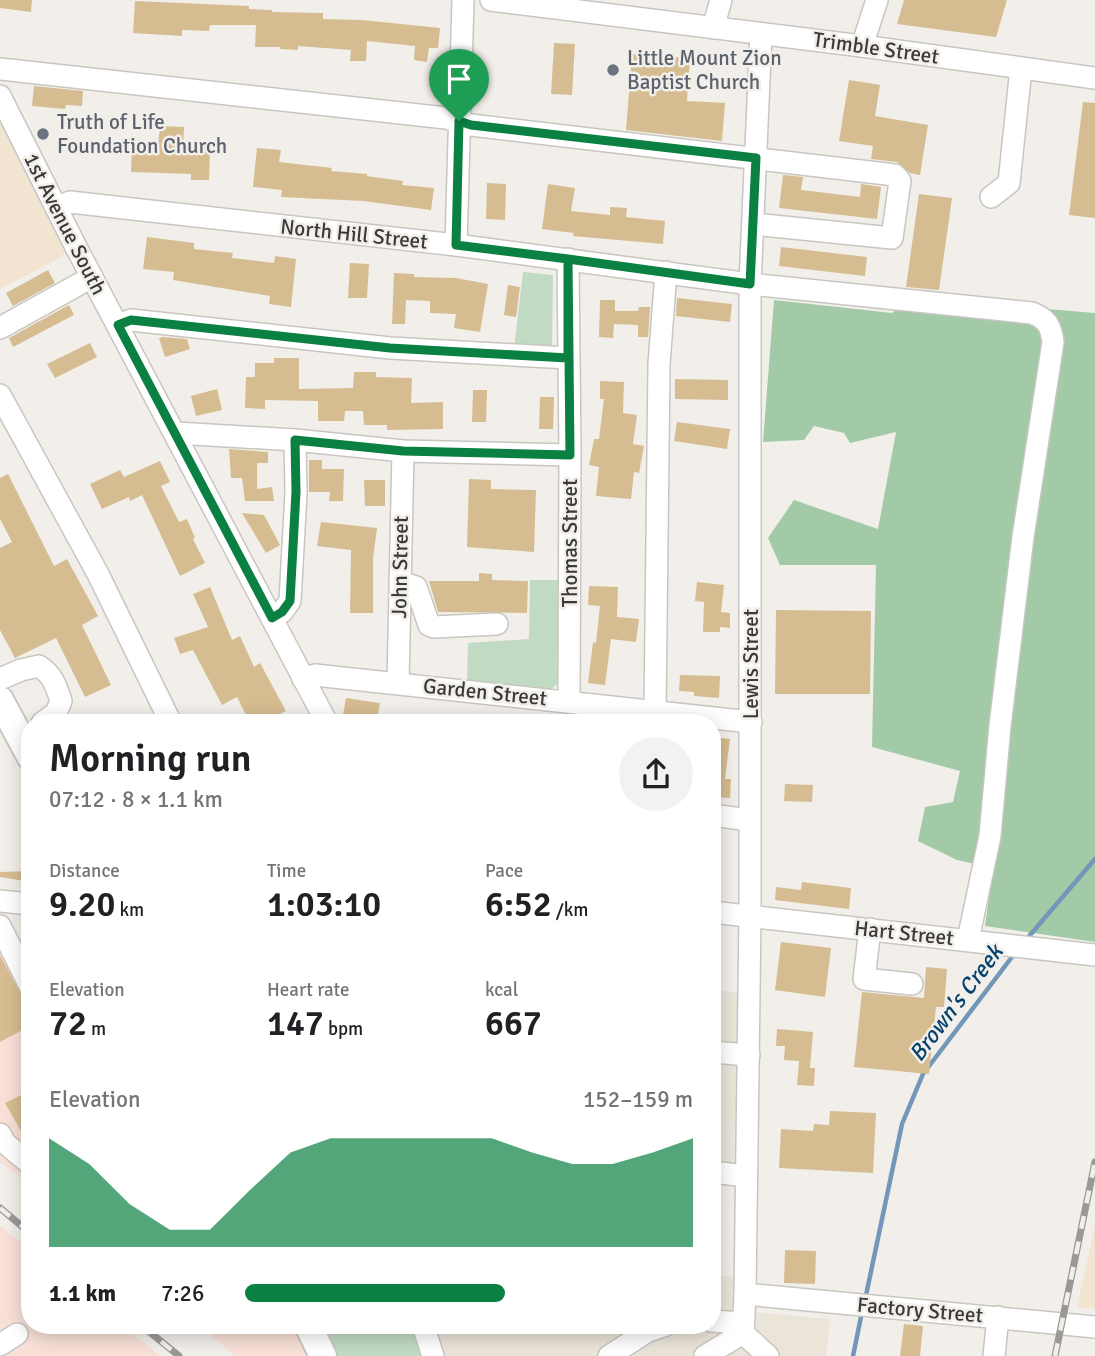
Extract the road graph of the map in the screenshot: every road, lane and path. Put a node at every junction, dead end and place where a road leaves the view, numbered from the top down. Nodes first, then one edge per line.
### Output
1 (463, 0) edge
2 (491, 0) edge
3 (721, 0) edge
4 (877, 0) edge
5 (713, 27) junction
6 (761, 34) junction
7 (862, 46) junction
8 (1021, 68) junction
9 (0, 69) edge
10 (1095, 78) edge
11 (0, 96) edge
12 (459, 121) junction
13 (756, 158) junction
14 (991, 197) dead end
15 (56, 208) junction
16 (753, 224) junction
17 (456, 245) junction
18 (568, 259) junction
19 (667, 272) junction
20 (92, 277) junction
21 (750, 284) junction
22 (118, 325) junction
23 (0, 328) edge
24 (568, 358) junction
25 (0, 395) edge
26 (176, 432) junction
27 (295, 440) junction
28 (403, 451) junction
29 (570, 455) junction
30 (400, 582) junction
31 (272, 618) junction
32 (497, 624) dead end
33 (0, 679) edge
34 (303, 679) junction
35 (398, 683) junction
36 (0, 700) edge
37 (569, 701) junction
38 (655, 712) junction
39 (55, 714) edge
40 (167, 714) edge
41 (322, 714) edge
42 (674, 714) edge
43 (721, 719) edge
44 (751, 722) junction
45 (21, 732) edge
46 (721, 816) edge
47 (749, 820) junction
48 (0, 901) edge
49 (21, 903) edge
50 (721, 913) edge
51 (750, 916) junction
52 (0, 926) edge
53 (870, 929) junction
54 (968, 940) junction
55 (1095, 955) edge
56 (21, 968) edge
57 (912, 984) dead end
58 (721, 1053) edge
59 (749, 1055) junction
60 (2, 1138) edge
61 (21, 1156) edge
62 (721, 1173) edge
63 (746, 1176) junction
64 (745, 1294) junction
65 (998, 1317) junction
66 (721, 1323) edge
67 (1095, 1327) edge
68 (743, 1328) junction
69 (312, 1334) edge
70 (426, 1334) edge
71 (643, 1334) edge
72 (323, 1356) edge
73 (433, 1356) edge
74 (609, 1356) edge
75 (705, 1356) edge
76 (768, 1356) edge
77 (994, 1356) edge

1 - 12 street
2 - 5 street, Trimble Street
3 - 5 street
4 - 7 street
5 - 6 street, Trimble Street
6 - 7 street, Trimble Street
6 - 13 street, Lewis Street
7 - 8 street, Trimble Street
8 - 10 street, Trimble Street
8 - 14 street
9 - 12 street
11 - 15 street, 1st Avenue South
12 - 13 street
12 - 17 street
13 - 16 street, Lewis Street
13 - 16 street
15 - 17 street, North Hill Street
15 - 20 street, 1st Avenue South
16 - 21 street, Lewis Street
17 - 18 street, North Hill Street
18 - 19 street, North Hill Street
18 - 24 street, Thomas Street
19 - 21 street, North Hill Street
19 - 38 street
20 - 22 street, 1st Avenue South
20 - 23 street
21 - 44 street, Lewis Street
21 - 54 street, North Hill Street
22 - 24 street
22 - 26 street, 1st Avenue South
24 - 29 street, Thomas Street
25 - 40 street
26 - 27 street
26 - 31 street, 1st Avenue South
27 - 28 street
27 - 31 street
28 - 29 street
28 - 30 street, John Street
29 - 37 street, Thomas Street
30 - 32 street
30 - 35 street, John Street
31 - 34 street, 1st Avenue South
33 - 39 street
34 - 35 street, Garden Street
34 - 41 street, 1st Avenue South
35 - 37 street, Garden Street
36 - 45 main road
37 - 38 street, Garden Street
38 - 42 street, Garden Street
43 - 44 street, Garden Street
44 - 47 street, Lewis Street
46 - 47 street
47 - 51 street, Lewis Street
48 - 49 street
50 - 51 street, Hart Street
51 - 53 street, Hart Street
51 - 59 street, Lewis Street
52 - 56 street
53 - 54 street, Hart Street
53 - 57 street
54 - 55 street, Hart Street
58 - 59 street
59 - 63 street, Lewis Street
60 - 61 street
62 - 63 street
63 - 64 street, Lewis Street
64 - 65 street, Factory Street
64 - 68 street, Lewis Street
65 - 67 street, Factory Street
65 - 77 street
66 - 68 street
68 - 75 street
68 - 76 street
69 - 72 main road
70 - 73 street
71 - 74 street

